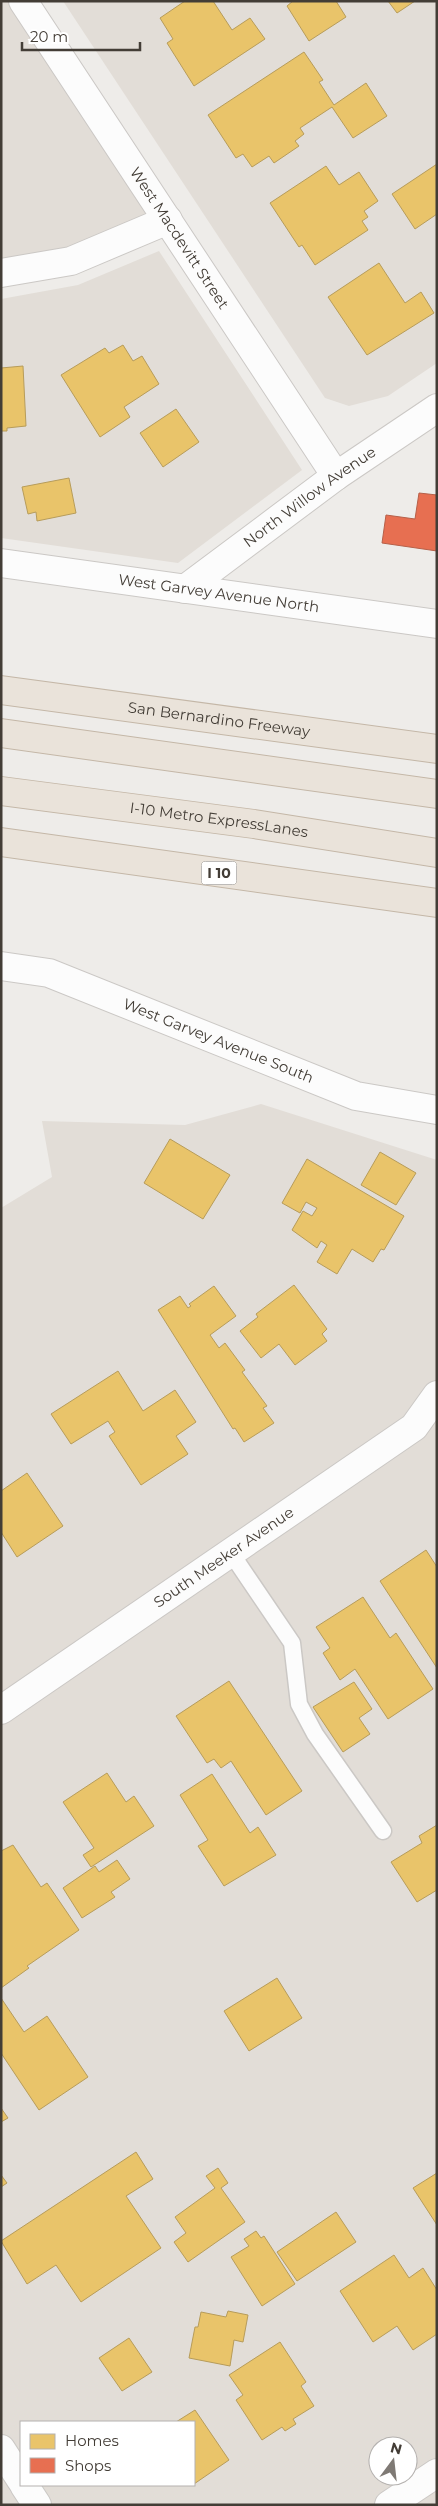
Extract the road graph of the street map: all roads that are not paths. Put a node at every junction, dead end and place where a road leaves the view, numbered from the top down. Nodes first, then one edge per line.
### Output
1 (23, 1) edge
2 (168, 220) junction
3 (1, 274) edge
4 (437, 408) edge
5 (336, 476) junction
6 (1, 563) edge
7 (185, 589) junction
8 (437, 624) edge
9 (1, 690) edge
10 (1, 733) edge
11 (437, 749) edge
12 (1, 791) edge
13 (437, 794) edge
14 (1, 842) edge
15 (437, 853) edge
16 (437, 903) edge
17 (1, 966) edge
18 (437, 1110) edge
19 (437, 1395) edge
20 (231, 1553) junction
21 (1, 1710) edge
22 (383, 1831) dead end
23 (1, 2449) edge
24 (437, 2473) edge
25 (20, 2478) edge
26 (25, 2486) edge
27 (37, 2505) edge
28 (389, 2505) edge

1 - 2 street, West Macdevitt Street
2 - 3 street
2 - 5 street, West Macdevitt Street
4 - 5 street, North Willow Avenue
5 - 7 street, North Willow Avenue
6 - 7 street, West Garvey Avenue North
7 - 8 street, West Garvey Avenue North
9 - 11 highway, San Bernardino Freeway
10 - 13 highway
12 - 15 highway, I-10 Metro ExpressLanes
14 - 16 highway, I 10
17 - 18 street, West Garvey Avenue South
19 - 20 street, South Meeker Avenue
20 - 21 street, South Meeker Avenue
20 - 22 lane
23 - 25 street
24 - 28 street
26 - 27 street

